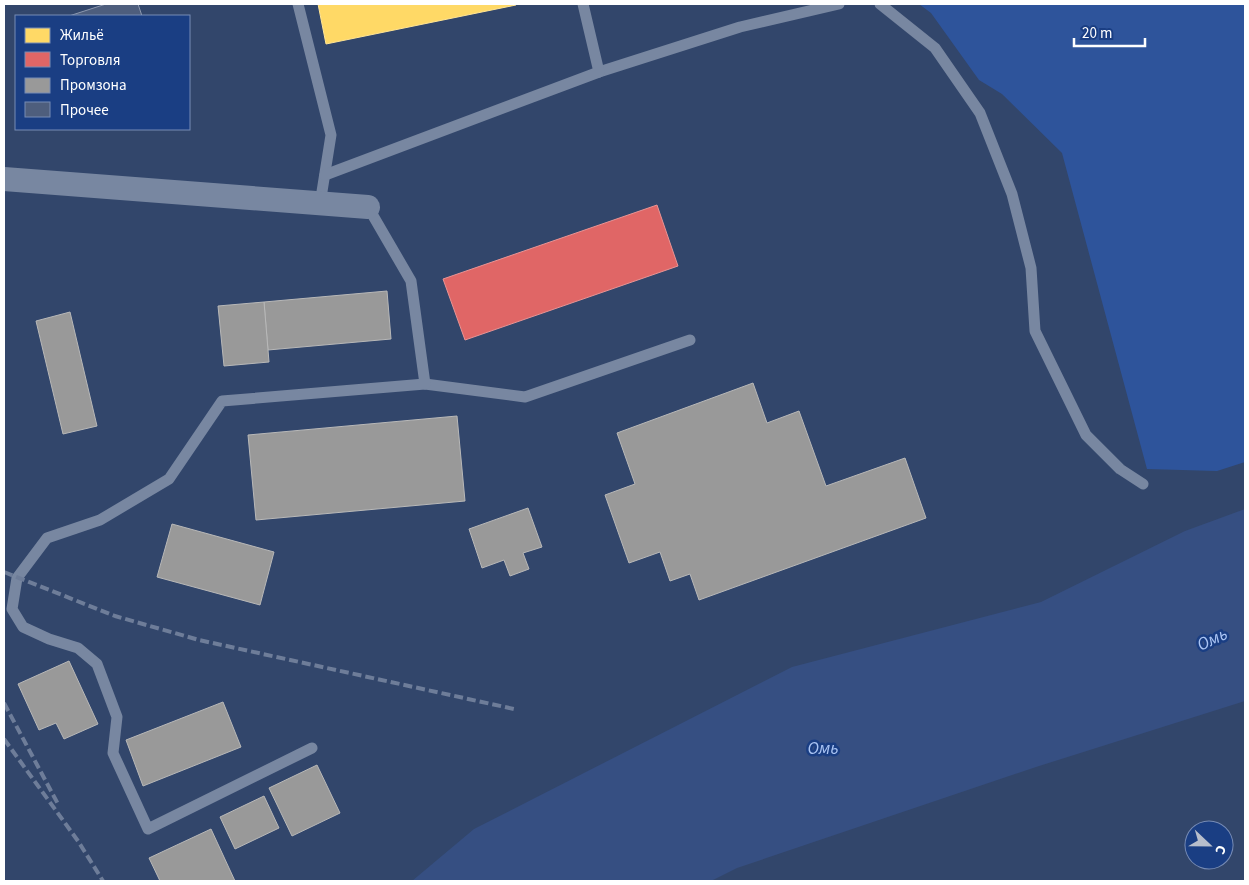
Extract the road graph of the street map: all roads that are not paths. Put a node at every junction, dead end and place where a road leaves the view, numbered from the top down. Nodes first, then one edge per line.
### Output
1 (298, 4) edge
2 (583, 4) edge
3 (839, 4) edge
4 (880, 4) edge
5 (599, 72) junction
6 (325, 175) junction
7 (4, 180) edge
8 (320, 204) junction
9 (368, 207) joint
10 (690, 340) dead end
11 (425, 384) junction
12 (1142, 484) dead end
13 (312, 748) dead end

1 - 6 lane
2 - 5 lane
3 - 5 lane
4 - 12 lane
5 - 6 lane
6 - 8 lane
7 - 8 street
8 - 9 street
9 - 11 lane
10 - 11 lane
11 - 13 lane

